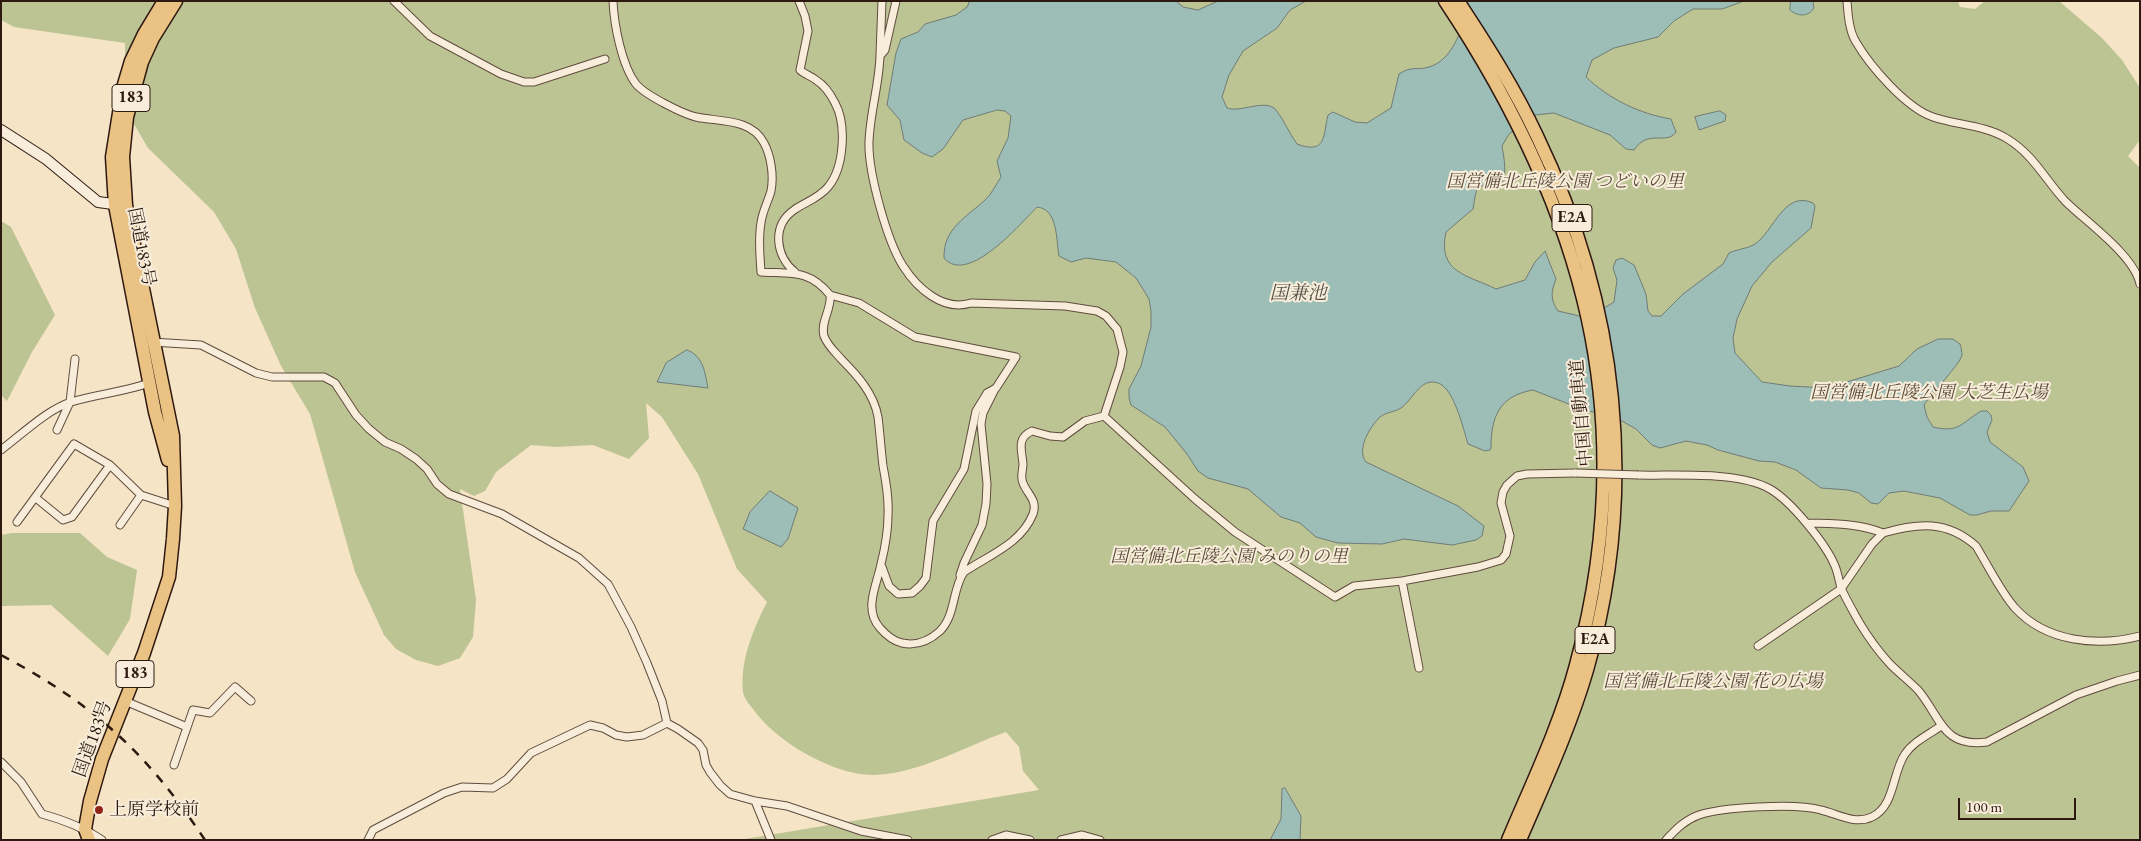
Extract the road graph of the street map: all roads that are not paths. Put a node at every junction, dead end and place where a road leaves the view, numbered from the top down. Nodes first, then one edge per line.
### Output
1 (164, 1) edge
2 (176, 1) edge
3 (394, 1) edge
4 (613, 1) edge
5 (799, 1) edge
6 (882, 1) edge
7 (896, 1) edge
8 (1445, 1) edge
9 (1458, 1) edge
10 (1847, 1) edge
11 (1464, 19) junction
12 (880, 56) junction
13 (604, 59) dead end
14 (1, 130) edge
15 (120, 205) junction
16 (795, 272) junction
17 (2140, 284) edge
18 (830, 295) junction
19 (155, 341) junction
20 (142, 344) junction
21 (75, 359) dead end
22 (149, 382) junction
23 (996, 388) junction
24 (70, 402) junction
25 (1104, 416) junction
26 (1609, 428) junction
27 (57, 430) dead end
28 (3, 446) edge
29 (110, 465) junction
30 (141, 495) junction
31 (36, 498) junction
32 (176, 506) junction
33 (18, 522) dead end
34 (1807, 523) junction
35 (120, 525) dead end
36 (1883, 533) junction
37 (881, 564) junction
38 (960, 578) junction
39 (1402, 581) junction
40 (1842, 589) junction
41 (2140, 636) edge
42 (1758, 646) dead end
43 (1419, 668) dead end
44 (2140, 675) edge
45 (125, 701) junction
46 (251, 701) dead end
47 (666, 723) junction
48 (1941, 726) junction
49 (187, 727) junction
50 (1, 762) edge
51 (174, 765) dead end
52 (755, 801) junction
53 (87, 834) edge
54 (102, 840) edge
55 (368, 840) edge
56 (771, 840) edge
57 (908, 840) edge
58 (992, 840) edge
59 (1030, 840) edge
60 (1061, 840) edge
61 (1100, 840) edge
62 (1508, 840) edge
63 (1520, 840) edge
64 (1666, 840) edge

1 - 15 highway, 国道183号 / 183
2 - 15 highway, 国道183号 / 183
3 - 13 street
4 - 16 street
5 - 16 street
6 - 12 street
7 - 12 street
8 - 11 highway, 中国自動車道 / E2A
9 - 11 highway, 中国自動車道 / E2A
10 - 17 street
11 - 26 highway, 中国自動車道 / E2A
12 - 25 street
14 - 15 street
15 - 19 highway, 国道183号 / 183
15 - 20 highway, 国道183号 / 183
16 - 18 street
18 - 23 street
18 - 37 street
19 - 20 street
19 - 32 highway, 国道183号 / 183
19 - 47 street
20 - 22 highway, 国道183号 / 183
21 - 24 street
22 - 24 street
22 - 32 highway, 国道183号 / 183
23 - 37 street
23 - 38 street
24 - 27 street
24 - 28 street
25 - 38 street
25 - 39 street
26 - 62 highway, 中国自動車道 / E2A
26 - 63 highway, 中国自動車道 / E2A
29 - 30 street
29 - 31 street
29 - 31 street
30 - 32 street
30 - 35 street
31 - 33 street
32 - 45 highway, 国道183号 / 183
34 - 36 street
34 - 39 street, bridge
34 - 40 street
36 - 40 street
36 - 41 street
37 - 38 street
39 - 43 street
40 - 42 street
40 - 48 street
44 - 48 street
45 - 49 street
45 - 53 highway, 国道183号 / 183
46 - 49 street
47 - 52 street
47 - 55 street
48 - 64 street
49 - 51 street
50 - 53 street
52 - 56 street
52 - 57 street
53 - 54 street
58 - 59 street
60 - 61 street

